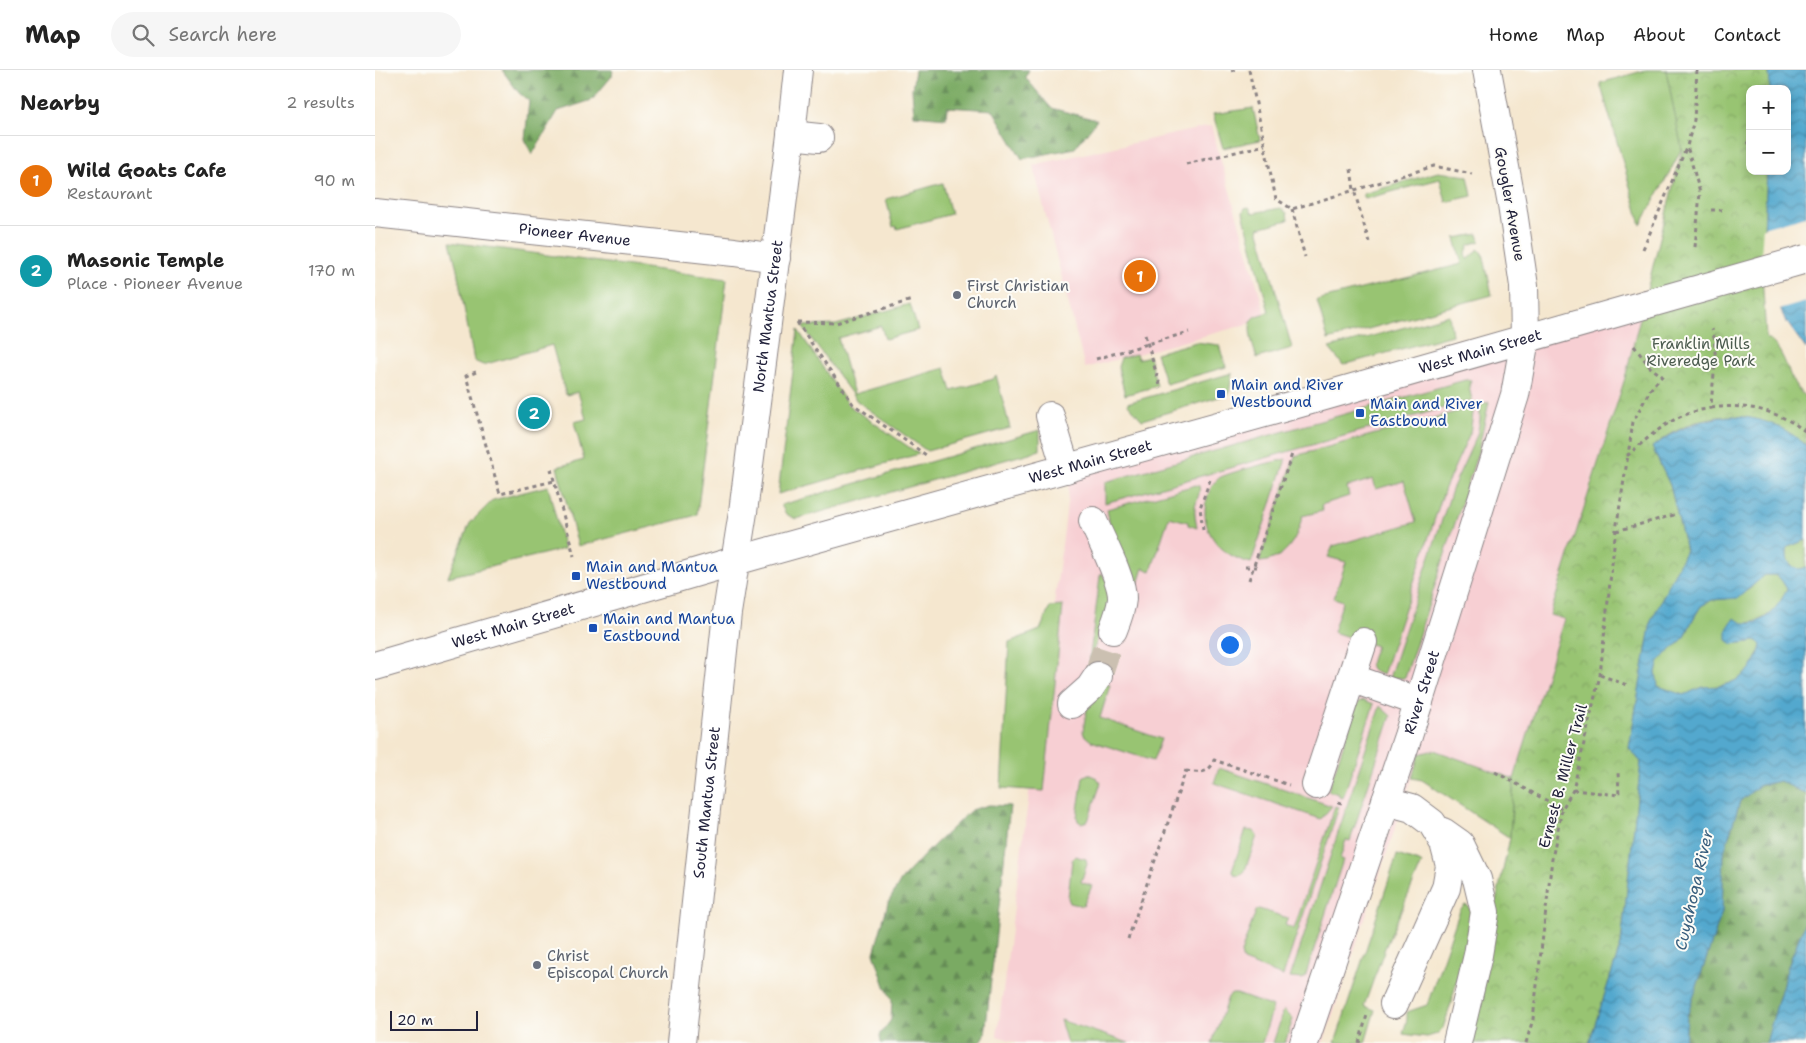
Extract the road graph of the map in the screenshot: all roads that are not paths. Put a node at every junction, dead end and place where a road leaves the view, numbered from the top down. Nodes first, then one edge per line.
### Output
1 (798, 70) edge
2 (1487, 70) edge
3 (791, 135) junction
4 (819, 138) dead end
5 (375, 213) edge
6 (775, 258) junction
7 (1806, 259) edge
8 (1525, 339) junction
9 (1050, 416) dead end
10 (1066, 469) junction
11 (1093, 521) dead end
12 (735, 561) junction
13 (1113, 630) tunnel mouth
14 (1363, 642) dead end
15 (375, 666) edge
16 (1098, 676) tunnel mouth
17 (1351, 678) junction
18 (1419, 702) junction
19 (1072, 704) dead end
20 (1316, 785) dead end
21 (1386, 801) junction
22 (1432, 823) junction
23 (1382, 1006) road end
24 (681, 1043) edge
25 (1305, 1043) edge
26 (1457, 1043) edge

1 - 3 main road, North Mantua Street
2 - 8 main road, Gougler Avenue
3 - 4 main road
3 - 6 main road, North Mantua Street
5 - 6 main road, Pioneer Avenue
6 - 12 main road, North Mantua Street
7 - 8 main road, West Main Street, bridge
8 - 10 main road, West Main Street
8 - 18 main road, River Street
9 - 10 main road
10 - 12 main road, West Main Street
11 - 13 main road
12 - 15 main road, West Main Street
12 - 24 main road, South Mantua Street
14 - 17 main road
16 - 19 main road
17 - 18 main road
17 - 20 main road
18 - 21 main road, River Street
21 - 22 main road
21 - 25 main road, River Street
22 - 23 main road
22 - 26 main road

